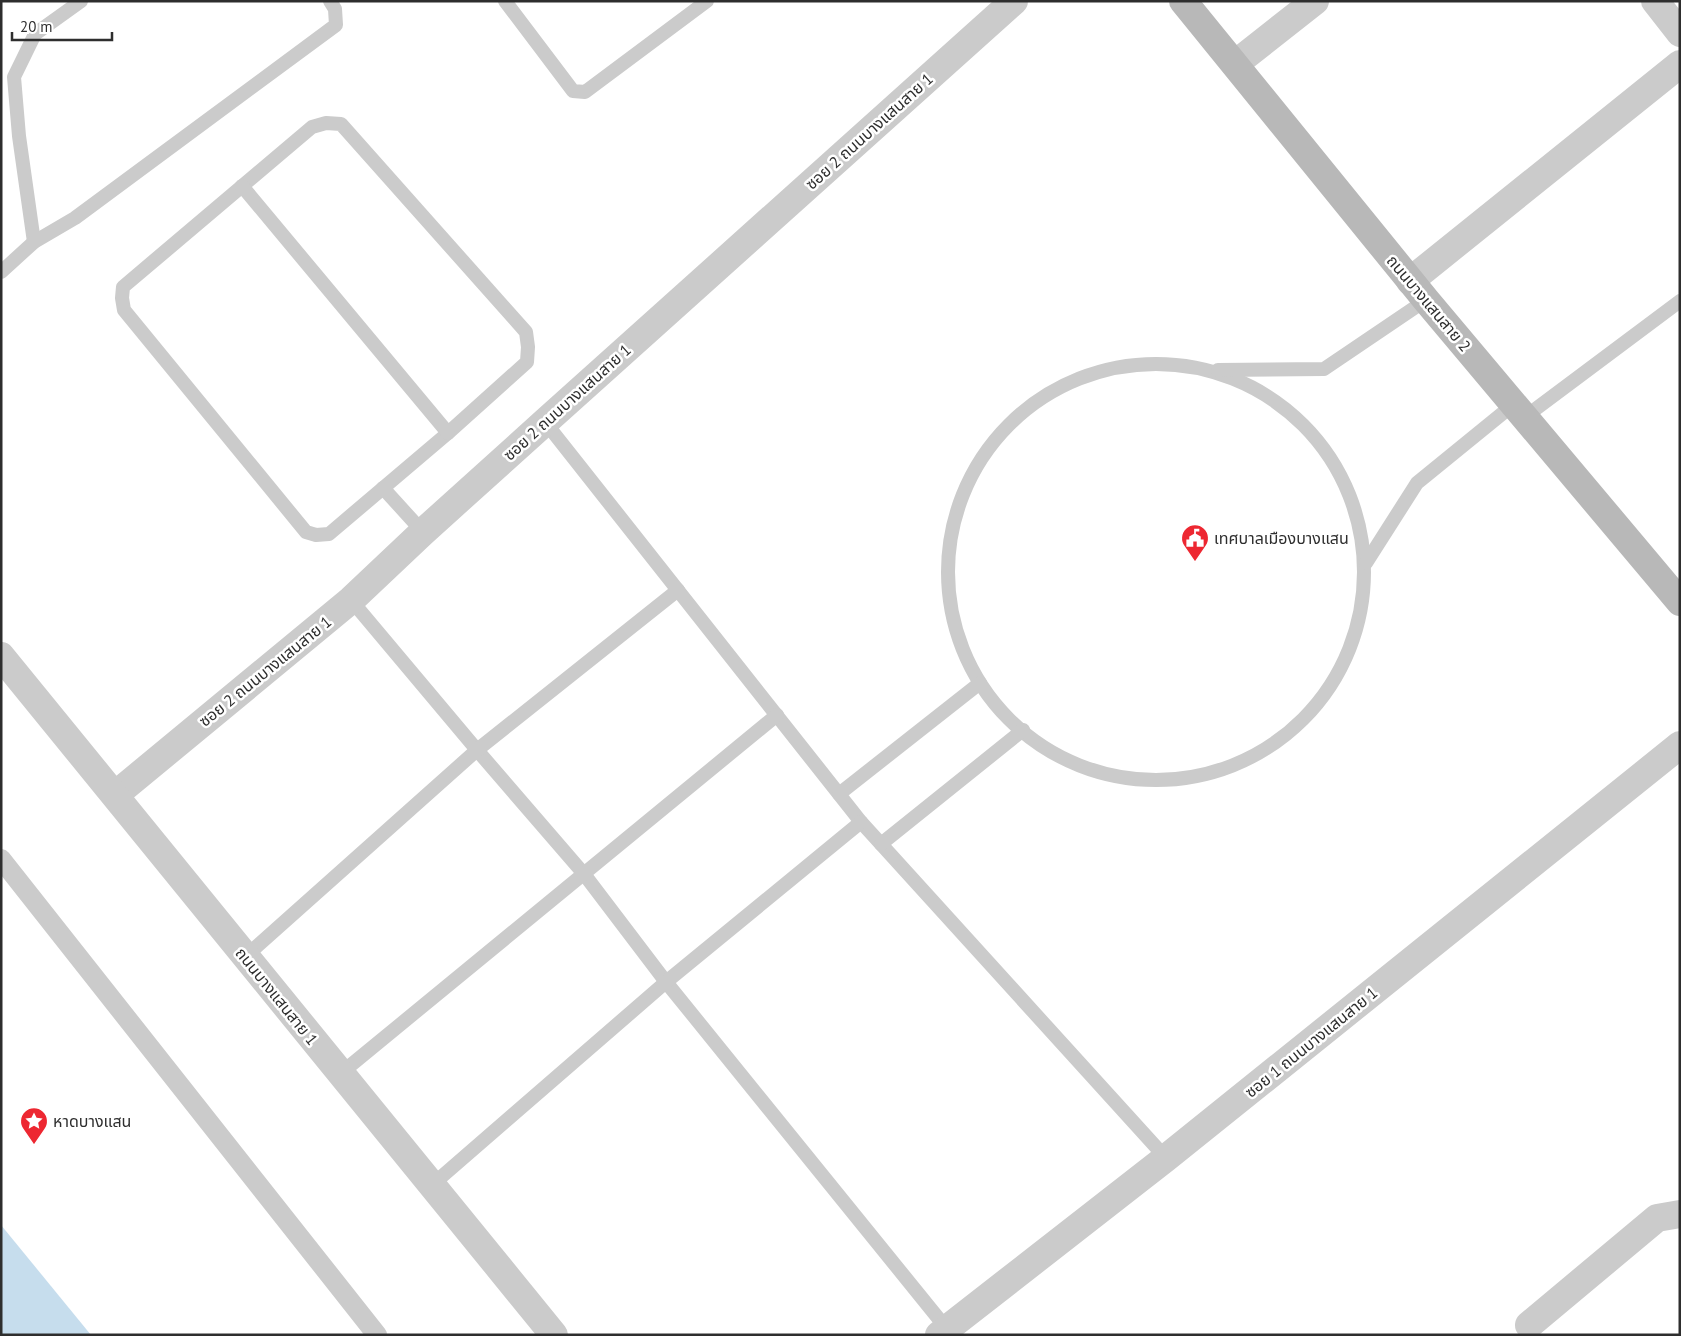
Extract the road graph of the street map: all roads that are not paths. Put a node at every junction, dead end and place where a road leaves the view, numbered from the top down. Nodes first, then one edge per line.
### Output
1 (81, 1) edge
2 (330, 1) edge
3 (505, 1) edge
4 (707, 1) edge
5 (1014, 1) edge
6 (1183, 1) edge
7 (1315, 1) edge
8 (1655, 1) edge
9 (1680, 33) edge
10 (1235, 64) junction
11 (1680, 64) edge
12 (242, 186) junction
13 (34, 242) junction
14 (1, 272) edge
15 (1418, 290) junction
16 (1680, 301) edge
17 (1213, 370) junction
18 (1520, 410) junction
19 (545, 422) junction
20 (448, 433) junction
21 (383, 488) junction
22 (423, 532) junction
23 (1366, 563) junction
24 (678, 590) junction
25 (352, 600) junction
26 (1680, 602) edge
27 (1, 656) edge
28 (980, 683) junction
29 (777, 715) junction
30 (1023, 730) junction
31 (1680, 745) edge
32 (477, 750) junction
33 (839, 794) junction
34 (115, 795) junction
35 (861, 822) junction
36 (881, 844) junction
37 (1, 859) edge
38 (584, 874) junction
39 (246, 956) junction
40 (666, 982) junction
41 (340, 1074) junction
42 (1166, 1158) junction
43 (432, 1185) junction
44 (1680, 1214) edge
45 (1529, 1325) dead end
46 (943, 1332) edge
47 (378, 1335) edge
48 (554, 1335) edge

1 - 13 lane
2 - 13 lane
3 - 4 lane
5 - 19 street, ซอย 2 ถนนบางแสนสาย 1
6 - 10 main road, ถนนบางแสนสาย 2
7 - 10 street
8 - 9 street
10 - 15 main road, ถนนบางแสนสาย 2
11 - 15 street
12 - 20 lane
12 - 20 lane
12 - 21 lane
13 - 14 lane
15 - 17 lane
15 - 18 main road, ถนนบางแสนสาย 2
16 - 18 lane
17 - 23 lane
17 - 28 lane
18 - 23 lane
18 - 26 main road, ถนนบางแสนสาย 2
19 - 22 street, ซอย 2 ถนนบางแสนสาย 1
19 - 24 lane
20 - 21 lane
21 - 22 lane
22 - 25 street, ซอย 2 ถนนบางแสนสาย 1
23 - 30 lane
24 - 29 lane
24 - 32 lane
25 - 32 lane
25 - 34 street, ซอย 2 ถนนบางแสนสาย 1
27 - 34 street, ถนนบางแสนสาย 1
28 - 30 lane
28 - 33 lane
29 - 33 lane
29 - 38 lane
30 - 36 lane
31 - 42 street, ซอย 1 ถนนบางแสนสาย 1
32 - 38 lane
32 - 39 lane
33 - 35 lane
34 - 39 street, ถนนบางแสนสาย 1
35 - 36 lane
35 - 40 lane
36 - 42 lane
37 - 47 street
38 - 40 lane
38 - 41 lane
39 - 41 street, ถนนบางแสนสาย 1
40 - 43 lane
40 - 46 lane
41 - 43 street, ถนนบางแสนสาย 1
42 - 46 street, ซอย 1 ถนนบางแสนสาย 1
43 - 48 street, ถนนบางแสนสาย 1
44 - 45 street

